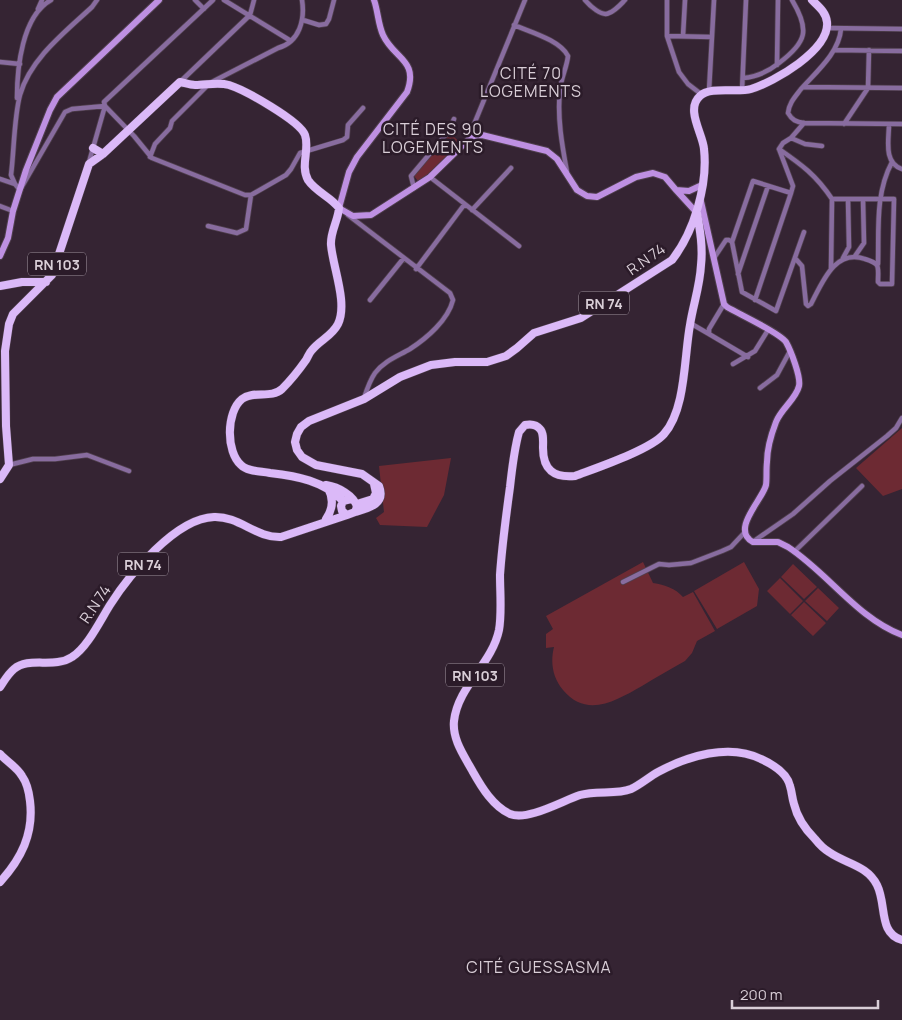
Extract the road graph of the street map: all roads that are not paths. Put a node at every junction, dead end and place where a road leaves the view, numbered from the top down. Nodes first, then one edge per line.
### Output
1 (42, 0) edge
2 (51, 0) edge
3 (97, 0) edge
4 (158, 0) edge
5 (195, 0) edge
6 (213, 0) edge
7 (224, 0) edge
8 (254, 0) edge
9 (302, 0) edge
10 (334, 0) edge
11 (525, 0) edge
12 (585, 0) edge
13 (626, 0) edge
14 (667, 0) edge
15 (685, 0) edge
16 (714, 0) edge
17 (746, 0) edge
18 (778, 0) edge
19 (792, 0) edge
20 (812, 0) edge
21 (376, 1) edge
22 (204, 9) junction
23 (37, 13) junction
24 (250, 15) junction
25 (303, 20) junction
26 (514, 25) junction
27 (826, 28) junction
28 (841, 29) junction
29 (902, 29) edge
30 (667, 36) junction
31 (683, 36) junction
32 (712, 37) junction
33 (291, 41) junction
34 (834, 50) junction
35 (869, 50) junction
36 (902, 51) edge
37 (0, 62) edge
38 (20, 64) junction
39 (777, 65) junction
40 (743, 78) junction
41 (180, 82) junction
42 (210, 83) junction
43 (803, 87) junction
44 (868, 88) junction
45 (902, 88) edge
46 (742, 91) junction
47 (705, 93) junction
48 (105, 104) junction
49 (364, 108) dead end
50 (17, 112) junction
51 (454, 119) dead end
52 (804, 123) junction
53 (844, 124) junction
54 (889, 124) junction
55 (902, 124) edge
56 (129, 130) junction
57 (791, 138) junction
58 (467, 140) junction
59 (822, 146) dead end
60 (93, 148) junction
61 (779, 149) junction
62 (305, 151) junction
63 (103, 154) junction
64 (150, 157) junction
65 (892, 162) junction
66 (89, 164) junction
67 (511, 168) dead end
68 (902, 169) edge
69 (568, 175) junction
70 (430, 177) junction
71 (0, 180) edge
72 (702, 185) junction
73 (768, 186) junction
74 (18, 187) junction
75 (414, 188) junction
76 (676, 190) junction
77 (791, 193) junction
78 (251, 195) junction
79 (700, 196) junction
80 (863, 198) junction
81 (879, 198) junction
82 (832, 199) junction
83 (848, 199) junction
84 (464, 205) junction
85 (0, 206) edge
86 (339, 208) junction
87 (472, 210) junction
88 (13, 211) junction
89 (697, 213) junction
90 (208, 226) dead end
91 (804, 232) dead end
92 (732, 242) junction
93 (519, 246) dead end
94 (0, 256) edge
95 (855, 256) junction
96 (403, 258) junction
97 (714, 258) junction
98 (795, 258) junction
99 (841, 261) junction
100 (878, 266) junction
101 (416, 269) junction
102 (831, 269) junction
103 (738, 276) junction
104 (46, 282) junction
105 (0, 286) edge
106 (370, 300) dead end
107 (755, 300) junction
108 (724, 304) junction
109 (690, 323) junction
110 (768, 330) junction
111 (709, 334) junction
112 (790, 351) junction
113 (748, 357) junction
114 (0, 362) edge
115 (733, 364) dead end
116 (6, 370) junction
117 (760, 388) dead end
118 (364, 399) junction
119 (902, 418) edge
120 (9, 466) junction
121 (129, 471) dead end
122 (0, 479) edge
123 (325, 486) junction
124 (862, 486) dead end
125 (349, 506) junction
126 (323, 522) junction
127 (745, 532) junction
128 (753, 542) junction
129 (795, 551) junction
130 (623, 582) dead end
131 (902, 635) edge
132 (0, 687) edge
133 (0, 754) edge
134 (0, 882) edge
135 (902, 940) edge

1 - 23 street
2 - 23 street
3 - 50 street
4 - 74 street
5 - 22 street
6 - 22 street
7 - 24 street
8 - 24 street
9 - 25 street
10 - 25 street
11 - 26 street
12 - 13 street
14 - 30 street
15 - 31 street
16 - 32 street
17 - 40 street
18 - 39 street
19 - 39 street
20 - 27 main road
21 - 86 street
22 - 48 street
23 - 38 street
24 - 33 street
24 - 41 street
25 - 33 street
26 - 58 street
26 - 69 street
27 - 28 street
27 - 46 main road
28 - 29 street
28 - 34 street
30 - 31 street
30 - 47 street
31 - 32 street
32 - 47 street
33 - 42 street
34 - 35 street
34 - 43 street
35 - 36 street
35 - 44 street
37 - 38 street
38 - 50 street
39 - 40 street
40 - 46 street
41 - 42 main road
41 - 56 main road
42 - 62 main road
42 - 64 street
43 - 44 street
43 - 52 street
44 - 45 street
44 - 53 street
46 - 47 main road
47 - 72 main road, R.N 74 / RN 74
48 - 56 street
48 - 60 street
48 - 74 street
49 - 62 street
50 - 74 street
51 - 75 street
52 - 53 street
52 - 57 street
53 - 54 street
54 - 55 street
54 - 65 street
56 - 63 main road
56 - 64 street
57 - 59 street
57 - 61 street
58 - 69 street
58 - 70 street
60 - 63 main road
60 - 66 street
61 - 77 street
61 - 82 street
62 - 78 street
62 - 86 main road
63 - 66 main road
64 - 78 street
65 - 68 street
65 - 81 street
66 - 104 main road, RN 103
67 - 87 street
69 - 76 street
70 - 75 street
70 - 84 street
71 - 74 street
72 - 76 street
72 - 79 main road, R.N 74 / RN 74
73 - 77 street
73 - 92 street
73 - 103 street
74 - 88 street
75 - 86 street
76 - 89 street
77 - 107 street
78 - 90 street
79 - 89 main road, R.N 74 / RN 74
79 - 97 street
80 - 81 street
80 - 83 street
80 - 95 street
81 - 100 street
81 - 100 street
82 - 83 street
82 - 102 street
83 - 99 street
84 - 87 street
84 - 101 street
85 - 88 street
86 - 96 street
86 - 123 main road
87 - 93 street
88 - 94 street
89 - 109 main road, RN 103
89 - 118 main road, R.N 74 / RN 74
91 - 98 street
92 - 97 street
92 - 103 street
95 - 99 street
95 - 100 street
96 - 101 street
96 - 106 street
97 - 108 street
98 - 102 street
98 - 107 street
99 - 102 street
101 - 118 street
103 - 107 street
104 - 105 main road
104 - 116 main road, RN 103
108 - 110 street
108 - 111 street
109 - 111 street
109 - 135 main road, RN 103
110 - 112 street
110 - 113 street
111 - 113 street
112 - 117 street
112 - 127 street
113 - 115 street
114 - 116 street
116 - 120 main road, RN 103
118 - 125 main road, R.N 74 / RN 74
119 - 128 street
120 - 121 street
120 - 122 main road
123 - 125 main road
123 - 126 main road
124 - 129 street
125 - 126 main road, R.N 74 / RN 74
126 - 132 main road, R.N 74 / RN 74
127 - 128 street
127 - 130 street
128 - 129 street
129 - 131 street
133 - 134 main road

